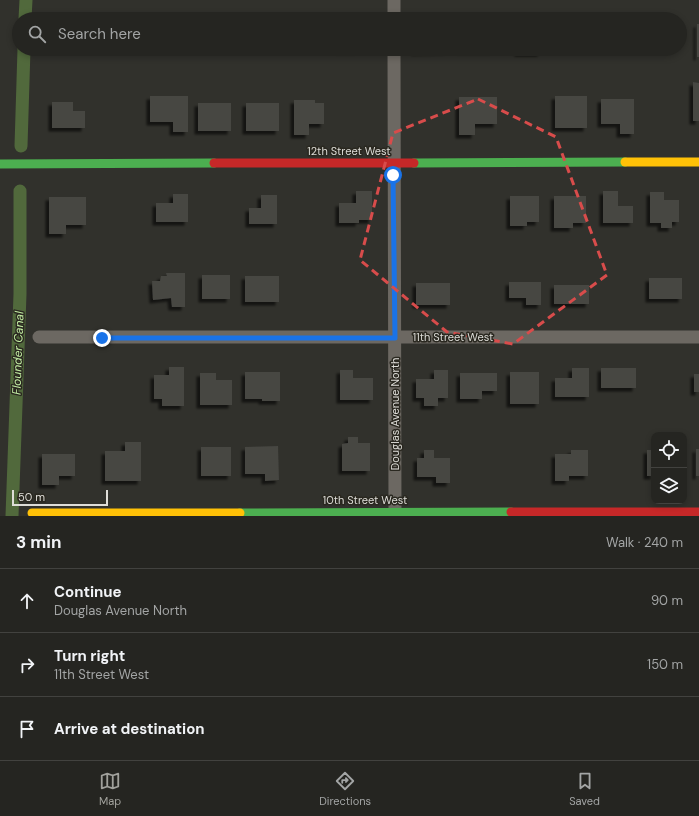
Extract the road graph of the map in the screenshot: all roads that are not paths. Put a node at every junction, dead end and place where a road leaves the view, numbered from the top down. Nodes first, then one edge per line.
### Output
1 (394, 0) edge
2 (394, 12) edge
3 (394, 56) edge
4 (699, 162) edge
5 (393, 163) junction
6 (0, 164) edge
7 (39, 337) dead end
8 (699, 337) edge
9 (395, 338) junction
10 (699, 512) edge
11 (32, 513) dead end
12 (395, 514) edge

1 - 2 street
3 - 5 street, Douglas Avenue North
4 - 5 street, 12th Street West
5 - 6 street, 12th Street West
5 - 9 street, Douglas Avenue North
7 - 9 street, 11th Street West
8 - 9 street, 11th Street West
9 - 12 street, Douglas Avenue North
10 - 12 street, 10th Street West
11 - 12 street, 10th Street West

